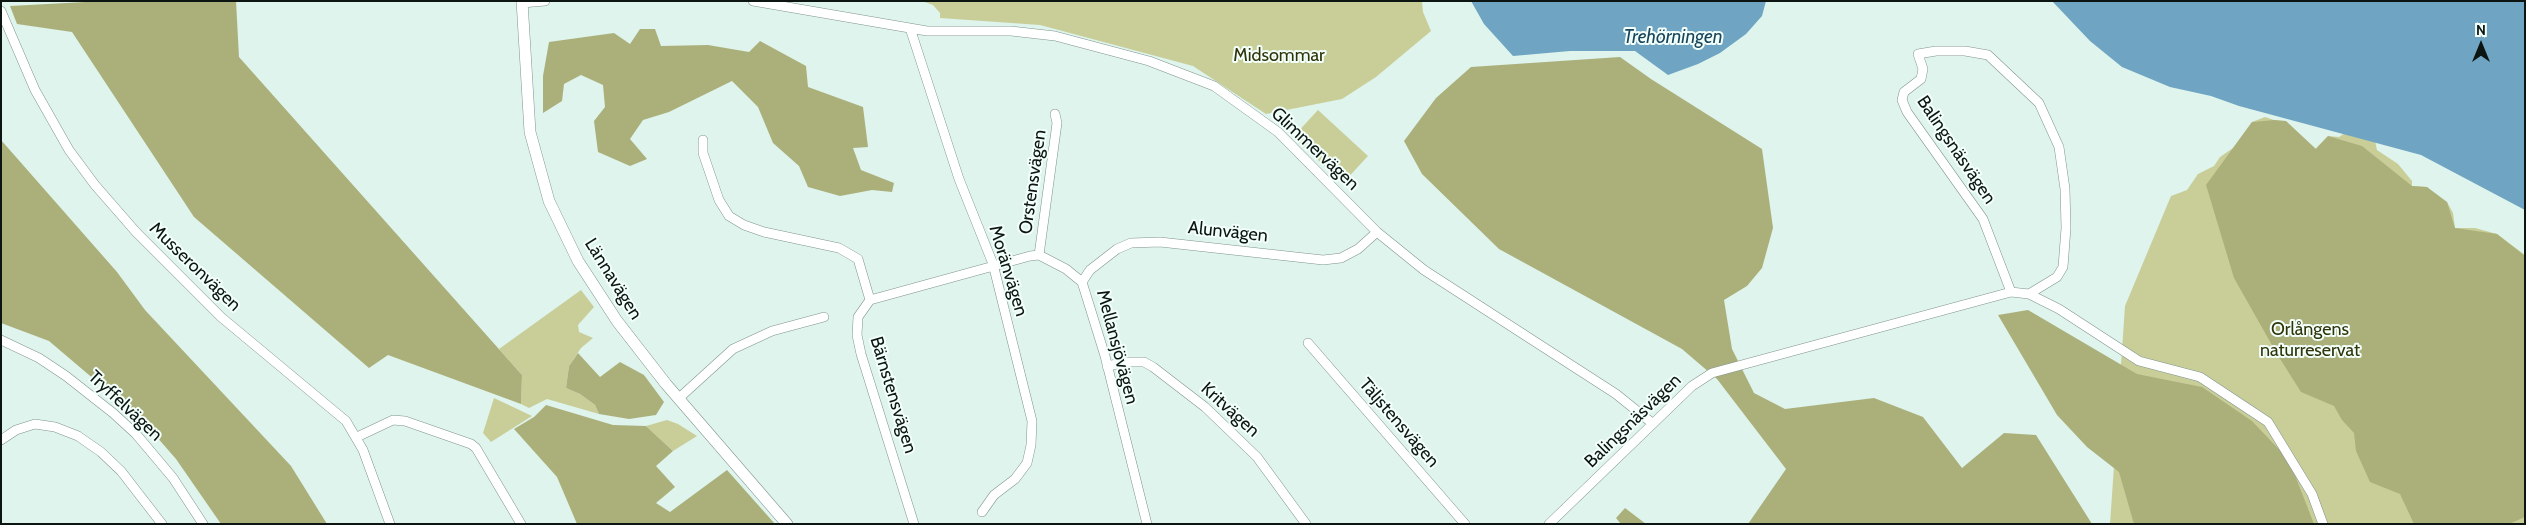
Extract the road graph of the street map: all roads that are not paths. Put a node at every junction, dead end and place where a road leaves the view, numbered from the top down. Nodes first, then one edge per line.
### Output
1 (545, 1) edge
2 (753, 1) edge
3 (522, 2) edge
4 (1, 11) edge
5 (910, 28) junction
6 (1055, 114) dead end
7 (703, 140) dead end
8 (1377, 232) junction
9 (1040, 255) junction
10 (993, 264) junction
11 (1082, 282) junction
12 (2011, 292) junction
13 (2029, 294) junction
14 (870, 300) junction
15 (824, 317) dead end
16 (1, 340) edge
17 (1308, 343) dead end
18 (1107, 366) junction
19 (678, 400) junction
20 (1652, 424) junction
21 (357, 437) junction
22 (1, 440) edge
23 (982, 512) dead end
24 (162, 524) edge
25 (202, 524) edge
26 (390, 524) edge
27 (521, 524) edge
28 (787, 524) edge
29 (914, 524) edge
30 (1147, 524) edge
31 (1306, 524) edge
32 (1465, 524) edge
33 (1550, 524) edge
34 (2323, 524) edge

1 - 3 street
2 - 5 street, Glimmervägen
3 - 19 main road, Lännavägen
4 - 21 street, Musseronvägen
5 - 8 street, Glimmervägen
5 - 10 street, Moränvägen
6 - 9 street, Orstensvägen
7 - 14 street
8 - 11 street, Alunvägen
8 - 20 street, Glimmervägen
9 - 10 street
9 - 11 street, Mellansjövägen
10 - 14 street
10 - 23 street, Moränvägen
11 - 18 street, Mellansjövägen
12 - 13 street, Balingsnäsvägen
12 - 13 street, Balingsnäsvägen
12 - 20 street, Balingsnäsvägen
13 - 34 street, Balingsnäsvägen
14 - 29 street, Bärnstensvägen
15 - 19 street
16 - 25 street, Tryffelvägen
17 - 32 street, Täljstensvägen
18 - 30 street, Mellansjövägen
18 - 31 street, Kritvägen
19 - 28 main road, Lännavägen
20 - 33 street, Balingsnäsvägen
21 - 26 street, Musseronvägen
21 - 27 street
22 - 24 street

